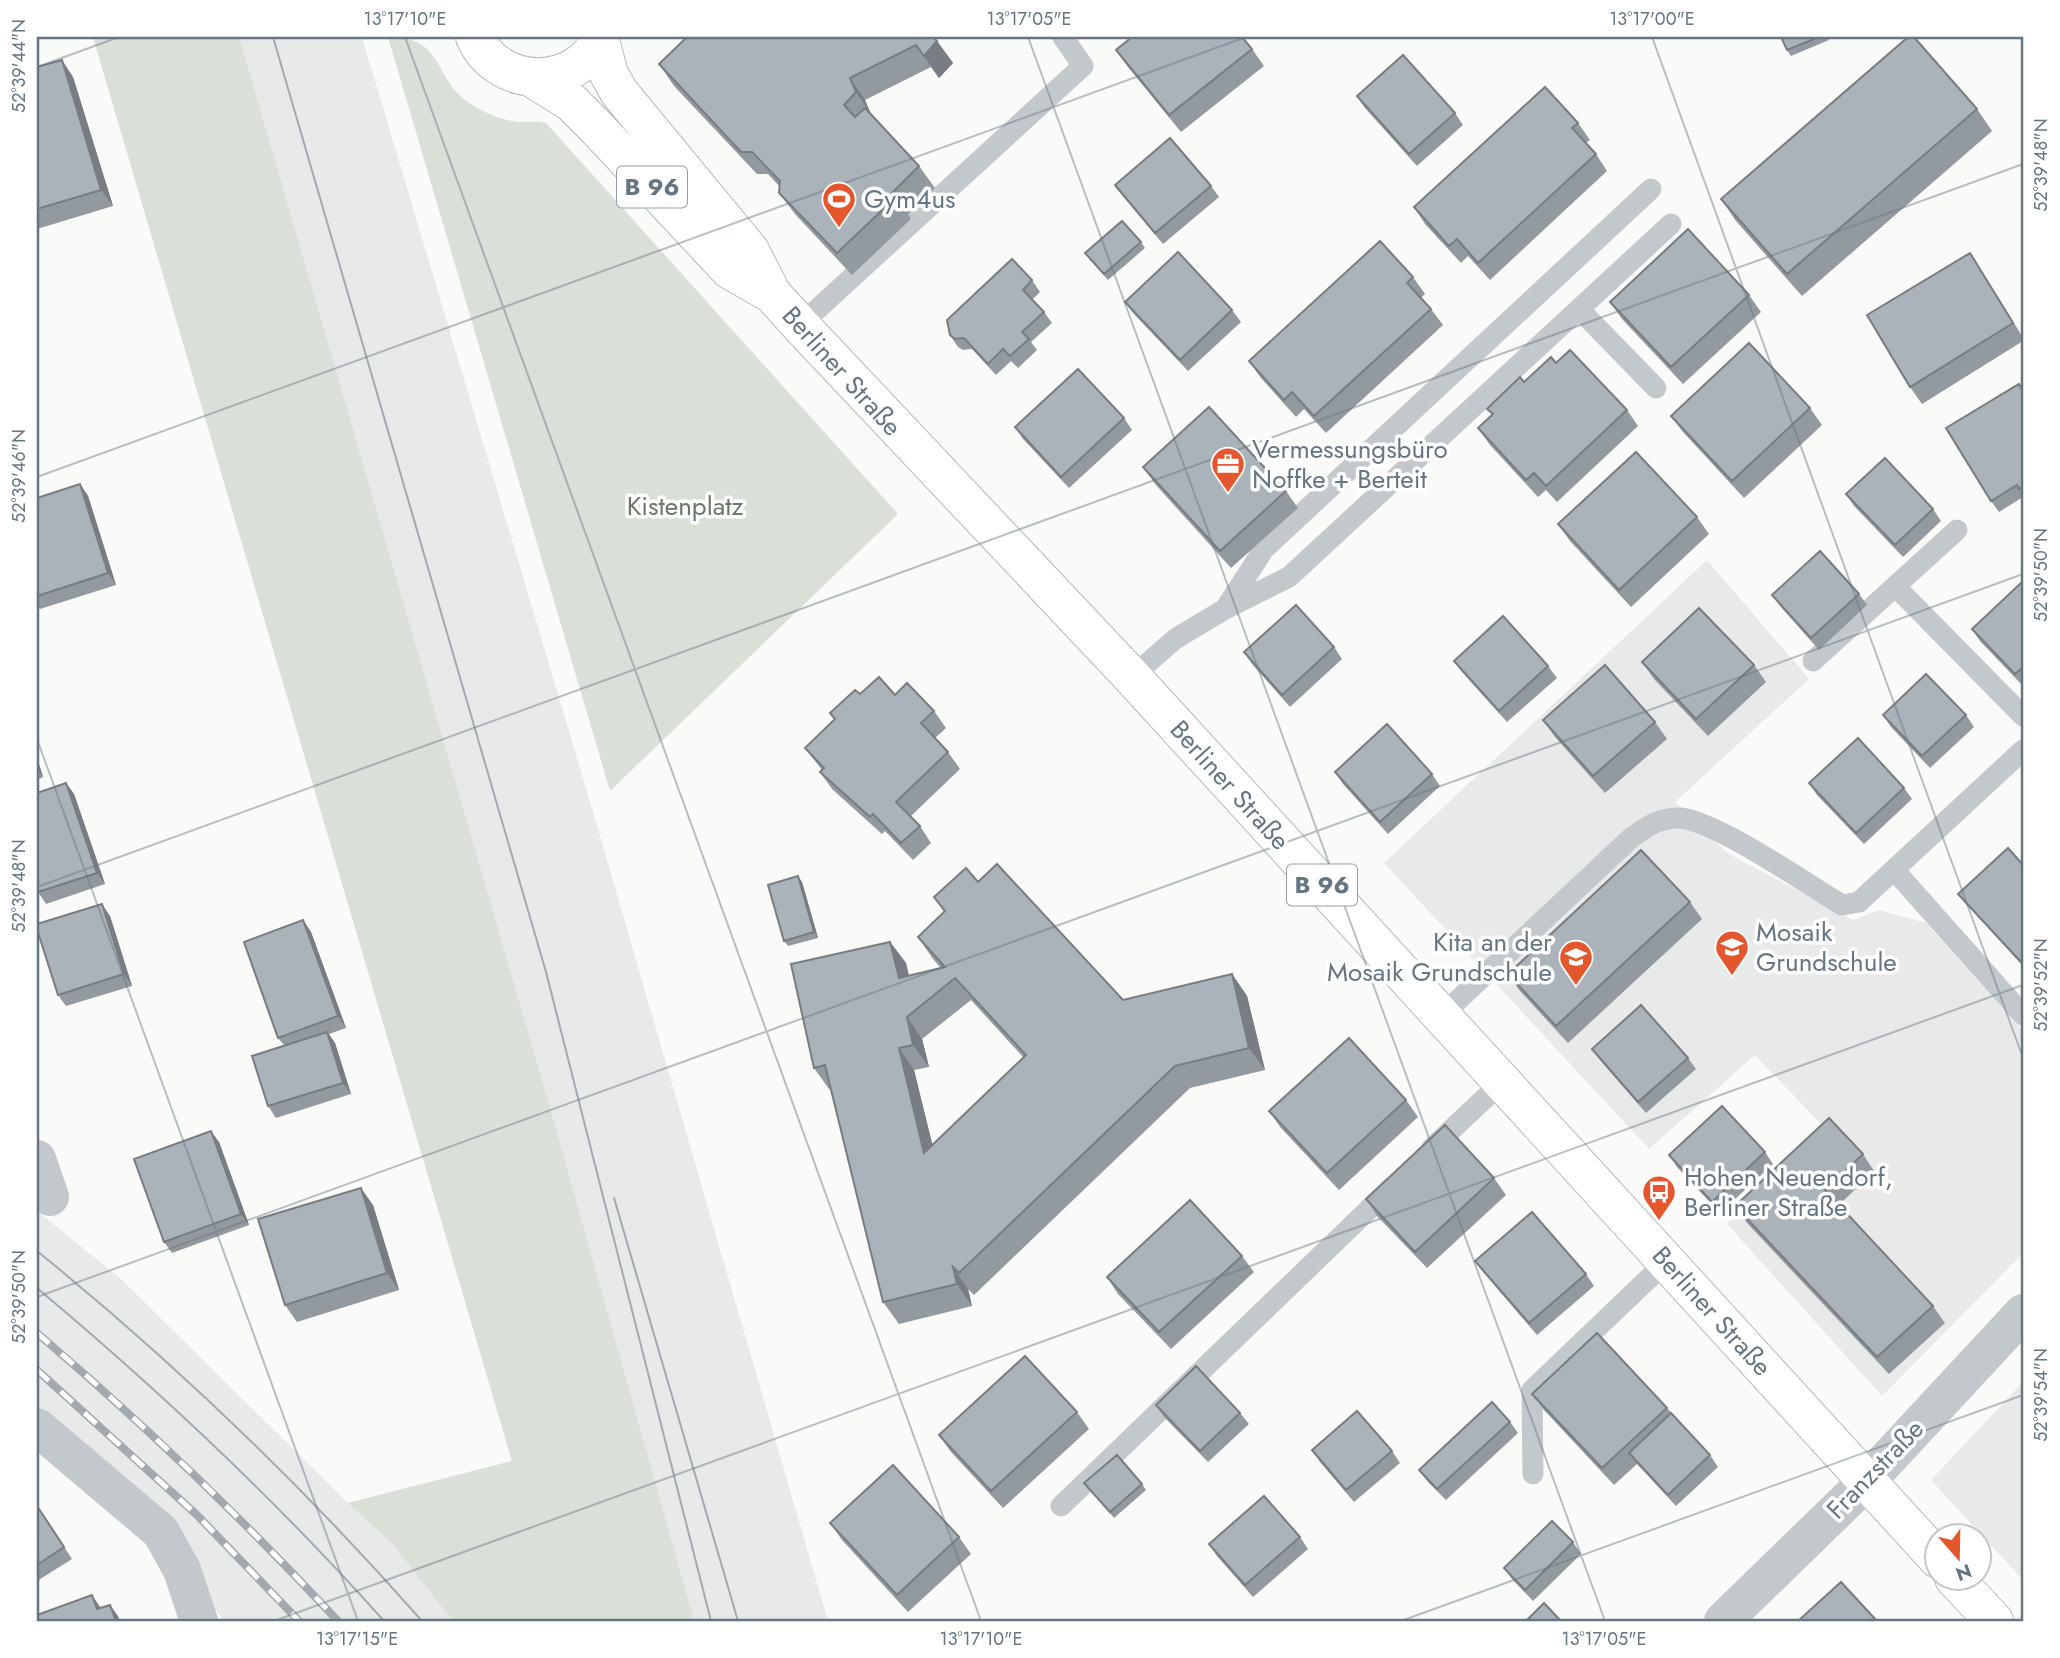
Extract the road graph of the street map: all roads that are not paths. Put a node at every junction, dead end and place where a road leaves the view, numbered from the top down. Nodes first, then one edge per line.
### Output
1 (475, 37) edge
2 (1063, 37) edge
3 (600, 38) edge
4 (532, 78) junction
5 (1651, 189) dead end
6 (1671, 224) dead end
7 (772, 294) junction
8 (1579, 309) junction
9 (800, 325) junction
10 (1656, 388) dead end
11 (1957, 530) dead end
12 (1896, 587) junction
13 (1225, 609) junction
14 (1813, 661) dead end
15 (1132, 677) junction
16 (2023, 716) edge
17 (2023, 750) edge
18 (1895, 871) junction
19 (2023, 1015) edge
20 (1441, 1016) junction
21 (1501, 1083) junction
22 (37, 1159) edge
23 (50, 1197) dead end
24 (1667, 1261) junction
25 (2023, 1313) edge
26 (37, 1427) edge
27 (1533, 1474) dead end
28 (1867, 1481) junction
29 (1061, 1506) dead end
30 (1924, 1545) edge
31 (1968, 1592) edge
32 (199, 1621) edge
33 (1723, 1621) edge
34 (1994, 1621) edge

1 - 4 main road, B 96
2 - 9 lane
3 - 4 main road, B 96
3 - 7 main road, Berliner Straße / B 96
4 - 7 main road, Berliner Straße / B 96
5 - 13 lane
6 - 8 lane
7 - 9 main road, Berliner Straße / B 96
8 - 10 lane
8 - 13 lane
9 - 15 main road, Berliner Straße / B 96
11 - 12 lane
12 - 14 lane
12 - 16 lane
13 - 15 lane
15 - 20 main road, Berliner Straße / B 96
17 - 18 lane
18 - 19 lane
18 - 20 lane
20 - 21 main road, Berliner Straße / B 96
21 - 24 main road, Berliner Straße / B 96
21 - 29 lane
22 - 23 street
24 - 27 lane
24 - 28 main road, Berliner Straße / B 96
25 - 28 street, Franzstraße
26 - 32 street
28 - 30 main road, Berliner Straße / B 96
28 - 33 street, Franzstraße
31 - 34 main road

